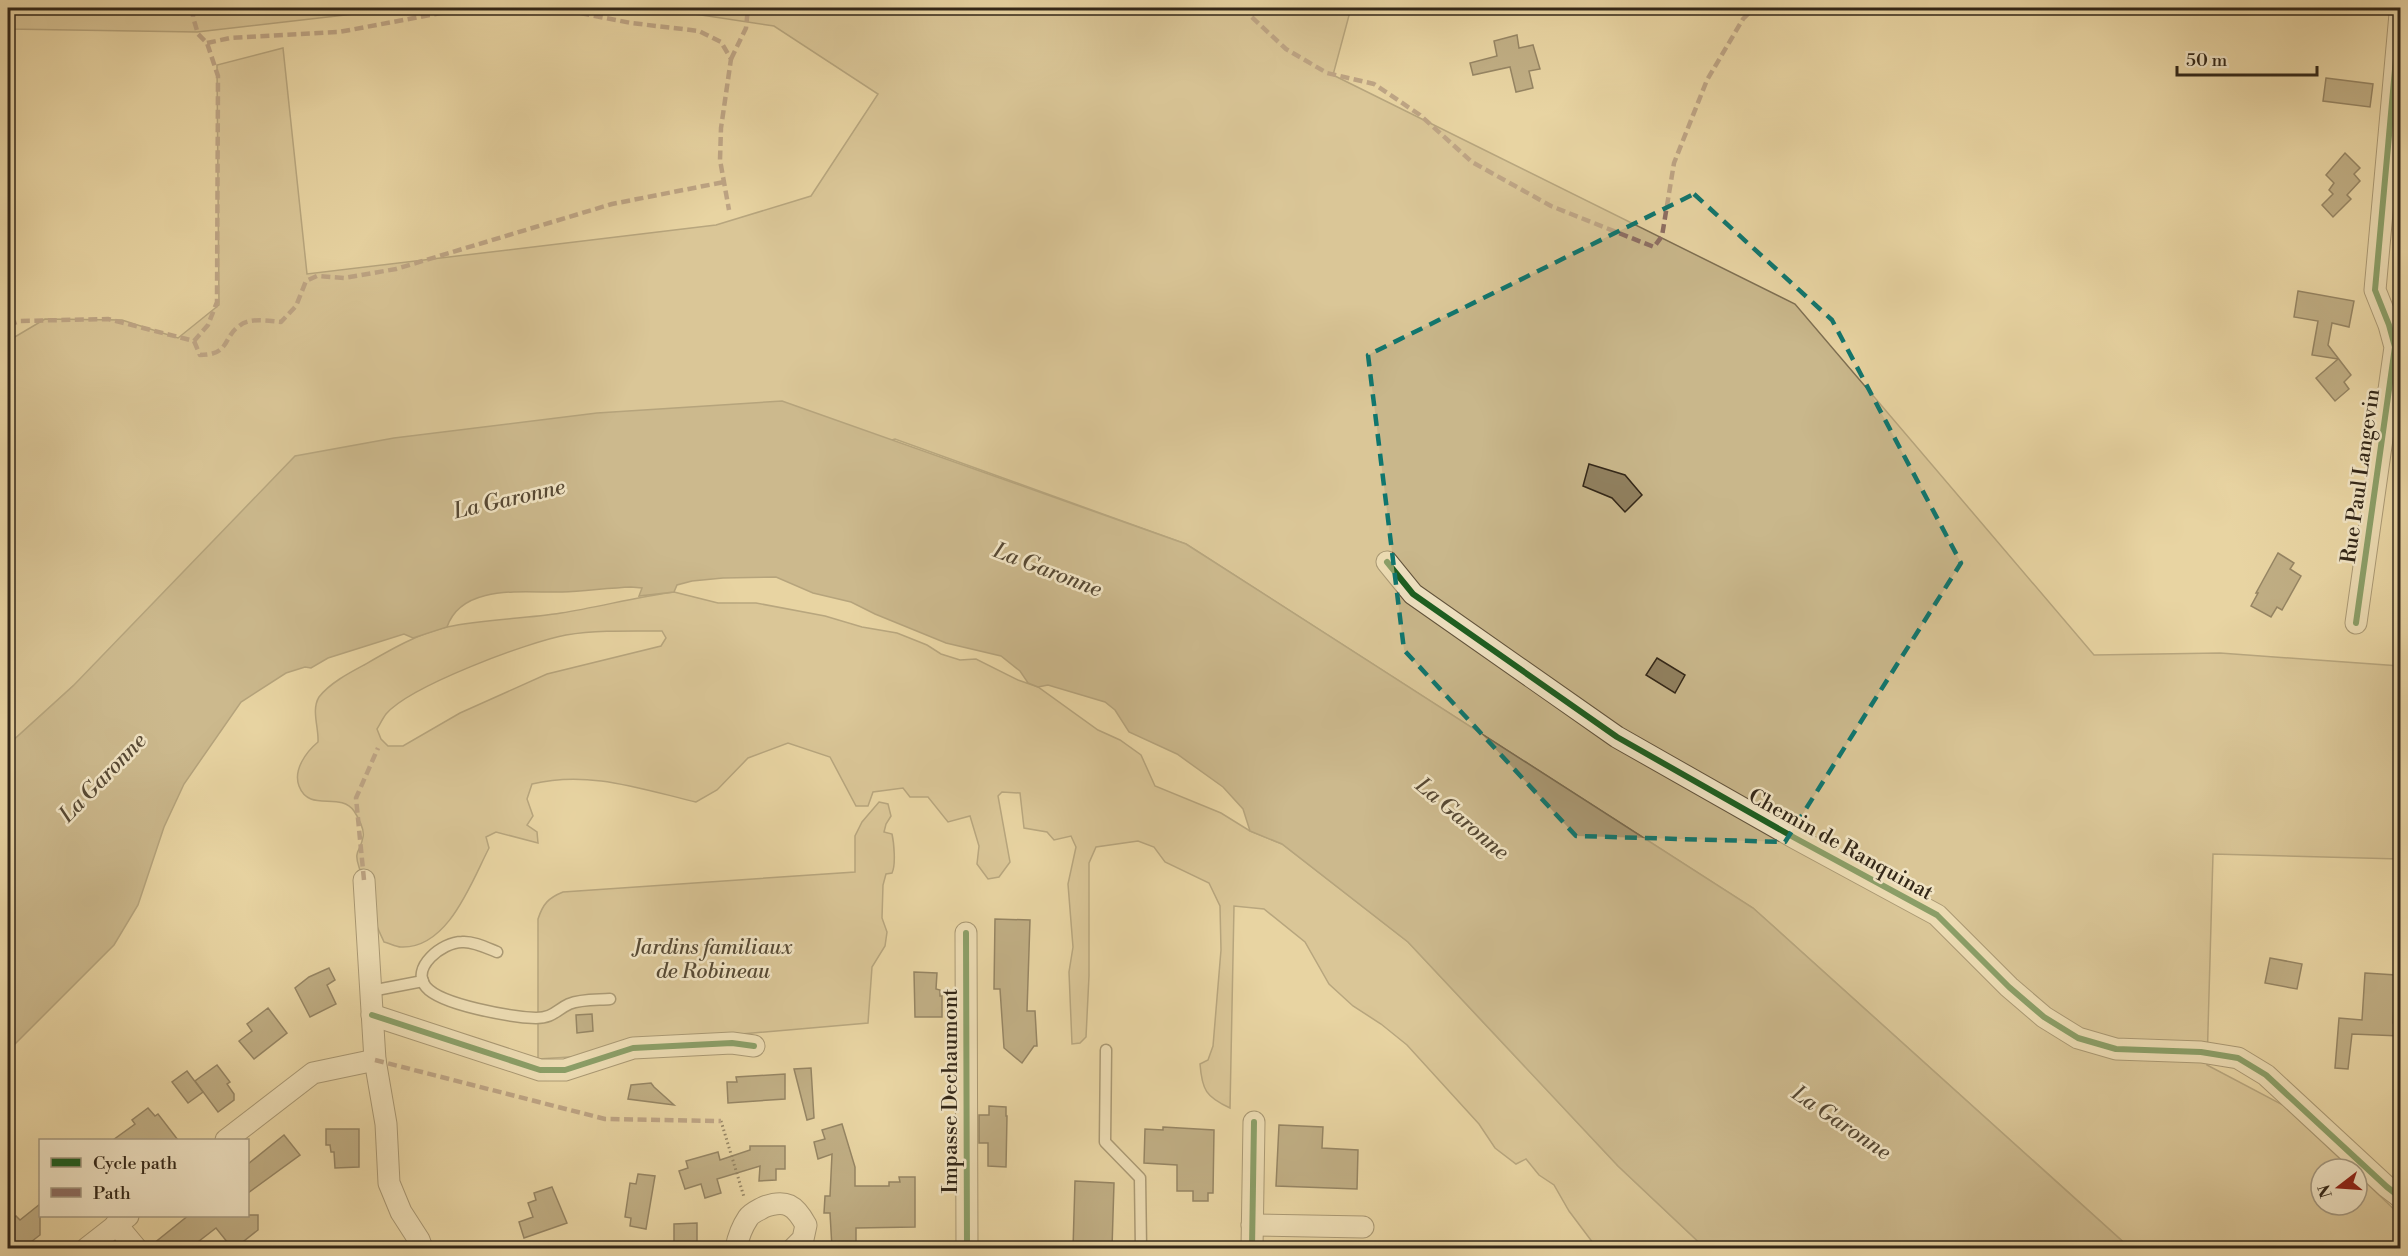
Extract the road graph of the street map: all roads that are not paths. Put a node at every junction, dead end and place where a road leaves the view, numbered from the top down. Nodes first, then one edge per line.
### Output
1 (2400, 14) edge
2 (2391, 305) edge
3 (1386, 562) dead end
4 (2356, 623) dead end
5 (364, 880) dead end
6 (966, 933) dead end
7 (498, 952) dead end
8 (423, 981) junction
9 (371, 991) junction
10 (610, 999) dead end
11 (372, 1015) junction
12 (754, 1046) dead end
13 (1106, 1050) dead end
14 (375, 1060) junction
15 (1254, 1122) dead end
16 (227, 1139) edge
17 (2400, 1197) edge
18 (122, 1220) edge
19 (1252, 1225) junction
20 (1363, 1227) dead end
21 (87, 1248) edge
22 (136, 1248) edge
23 (422, 1248) edge
24 (736, 1248) edge
25 (794, 1248) edge
26 (967, 1248) edge
27 (1141, 1248) edge
28 (1252, 1248) edge

1 - 2 street, Rue Paul Langevin
2 - 4 street, Rue Paul Langevin
3 - 17 street, Chemin de Ranquinat
5 - 9 street
6 - 26 street, Impasse Dechaumont
7 - 8 lane
8 - 9 lane
8 - 10 lane
9 - 11 street
11 - 12 street
11 - 14 street
13 - 27 lane
14 - 16 street
14 - 23 street
15 - 19 street
18 - 21 street
18 - 22 street
19 - 20 street
19 - 28 street
24 - 25 street

